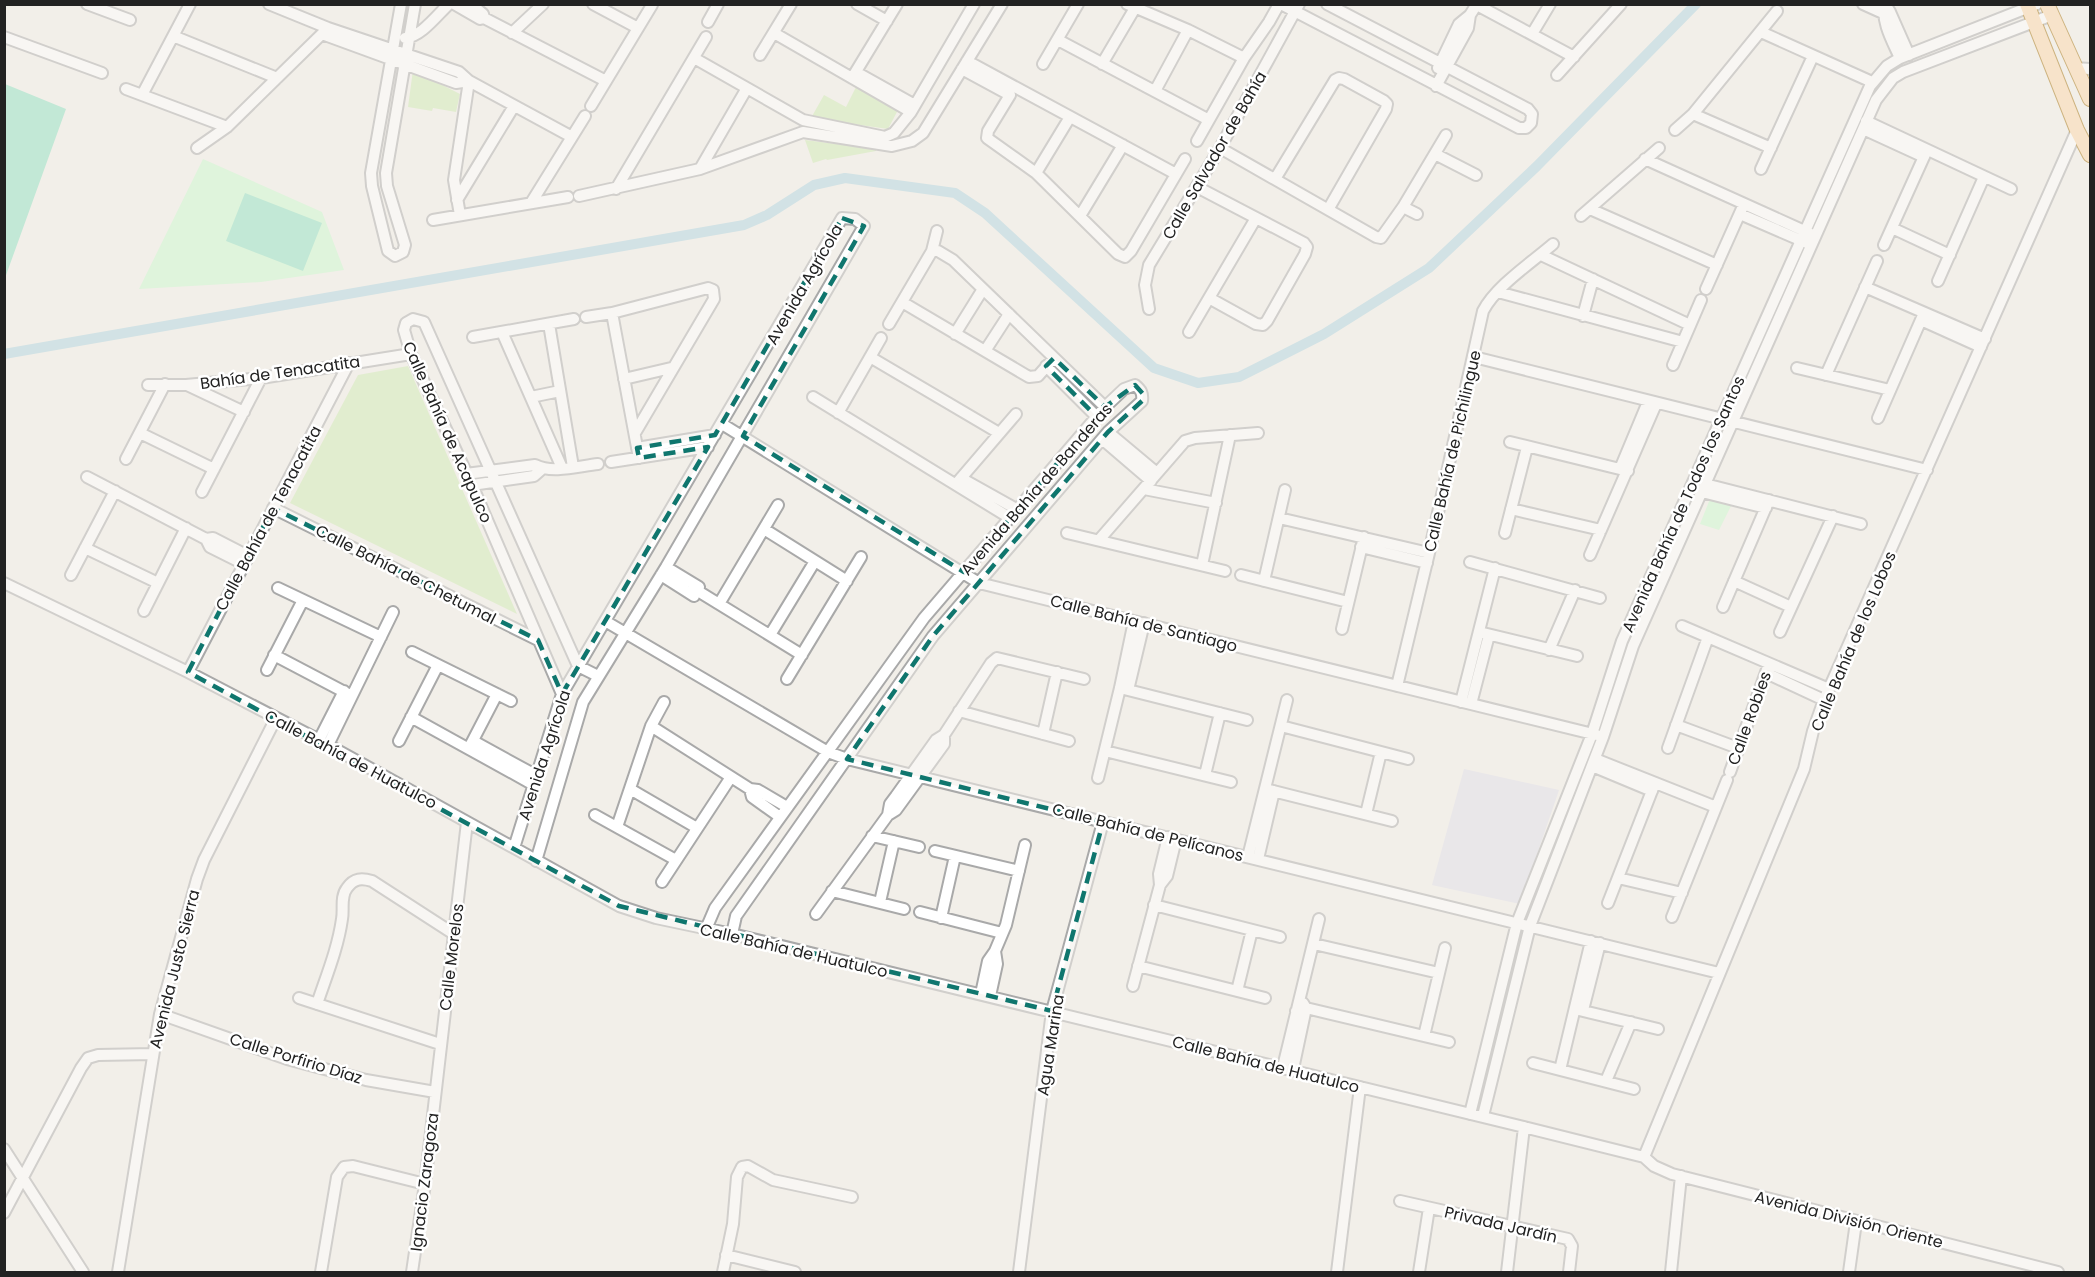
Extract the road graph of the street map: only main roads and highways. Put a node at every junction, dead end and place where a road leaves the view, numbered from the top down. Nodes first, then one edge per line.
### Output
1 (2031, 6) edge
2 (2049, 10) edge
3 (2091, 99) edge
4 (2091, 155) edge

1 - 4 main road
2 - 3 main road

